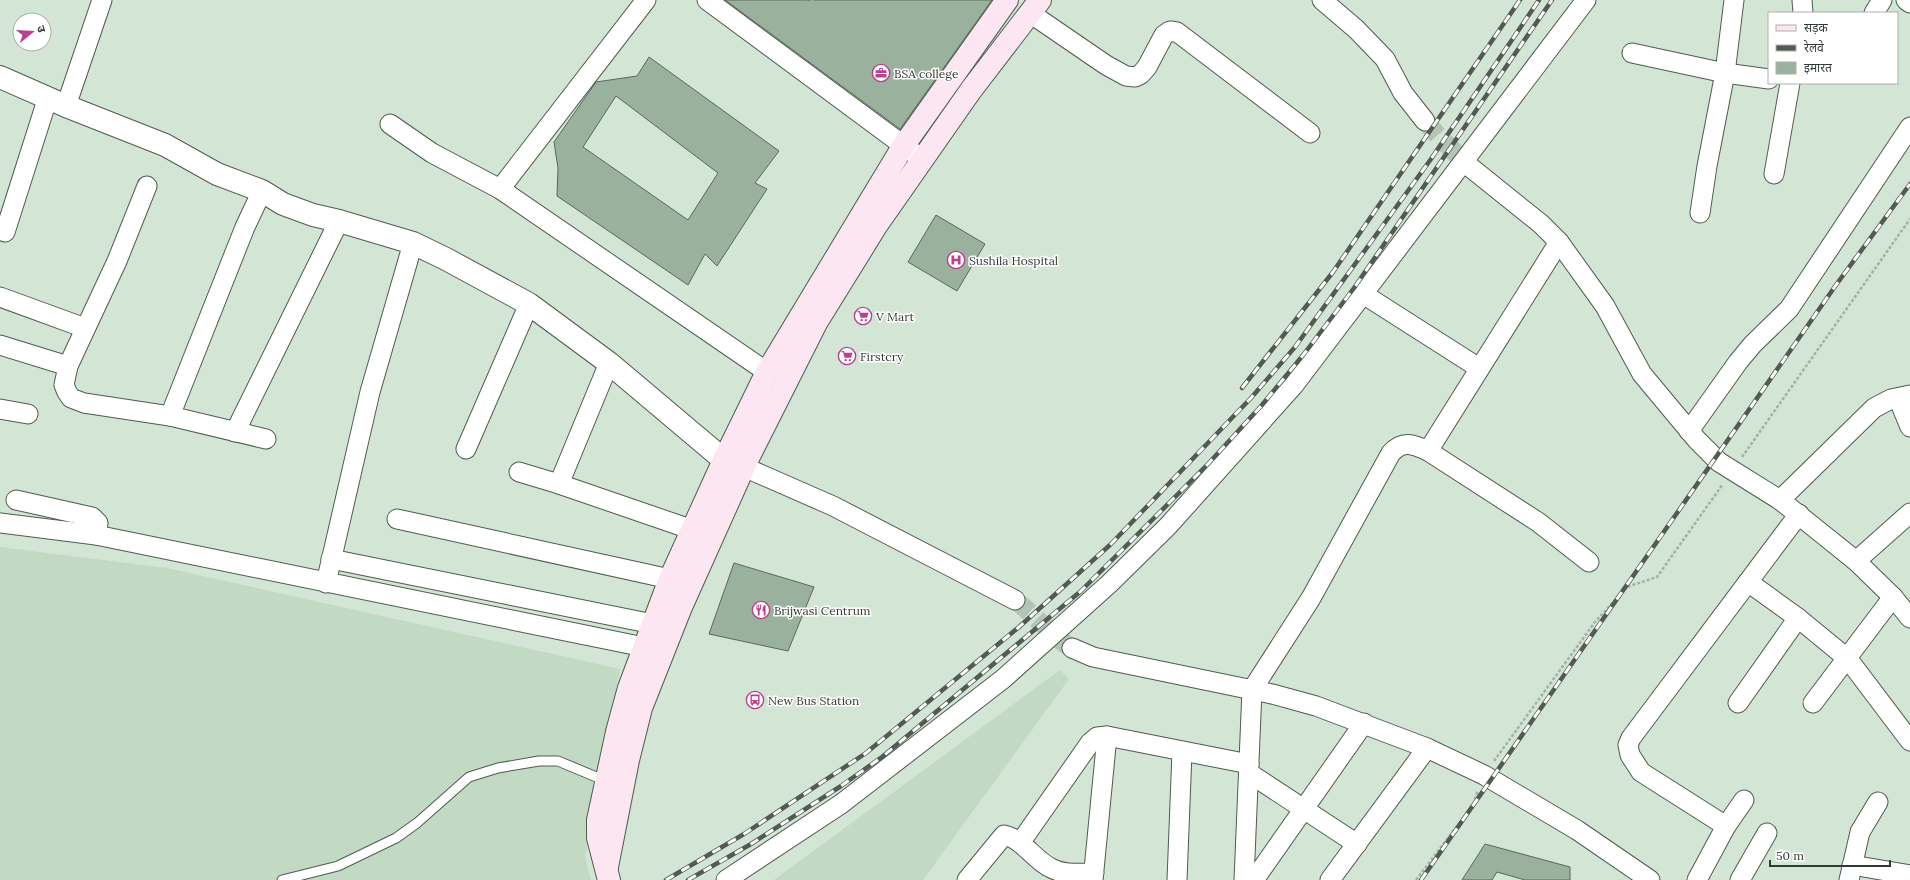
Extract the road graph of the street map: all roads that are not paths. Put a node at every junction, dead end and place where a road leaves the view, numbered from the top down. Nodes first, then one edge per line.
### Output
1 (102, 0) edge
2 (646, 0) edge
3 (707, 0) edge
4 (1007, 0) edge
5 (1322, 0) edge
6 (1586, 0) edge
7 (1734, 0) edge
8 (1802, 0) edge
9 (1882, 0) edge
10 (1906, 0) edge
11 (1910, 3) edge
12 (1035, 7) edge
13 (1803, 12) edge
14 (1875, 12) edge
15 (1632, 53) dead end
16 (1726, 74) junction
17 (0, 77) edge
18 (1768, 79) edge
19 (1790, 84) edge
20 (57, 102) junction
21 (1425, 121) tunnel mouth
22 (390, 124) dead end
23 (1910, 127) edge
24 (1310, 133) dead end
25 (904, 145) junction
26 (922, 160) junction
27 (1470, 167) tunnel mouth
28 (1774, 174) dead end
29 (148, 186) dead end
30 (500, 189) junction
31 (262, 191) junction
32 (1700, 213) dead end
33 (339, 221) junction
34 (5, 232) dead end
35 (1559, 242) junction
36 (414, 243) junction
37 (1363, 294) junction
38 (0, 297) edge
39 (529, 304) junction
40 (85, 328) junction
41 (0, 345) edge
42 (609, 363) junction
43 (68, 366) junction
44 (1479, 368) junction
45 (767, 372) junction
46 (1904, 396) edge
47 (0, 409) edge
48 (28, 414) dead end
49 (170, 416) junction
50 (1910, 427) edge
51 (1690, 431) junction
52 (235, 432) junction
53 (266, 438) dead end
54 (466, 449) dead end
55 (1428, 451) junction
56 (724, 460) junction
57 (744, 467) junction
58 (519, 472) dead end
59 (559, 484) junction
60 (16, 500) dead end
61 (1780, 500) junction
62 (1910, 513) edge
63 (1799, 514) junction
64 (397, 519) dead end
65 (0, 523) edge
66 (693, 530) junction
67 (96, 535) junction
68 (331, 559) junction
69 (1856, 561) junction
70 (1589, 562) dead end
71 (670, 579) junction
72 (1748, 582) junction
73 (326, 583) junction
74 (1893, 597) junction
75 (1015, 600) tunnel mouth
76 (1798, 618) junction
77 (1910, 618) edge
78 (653, 624) junction
79 (1072, 648) tunnel mouth
80 (653, 650) junction
81 (1848, 659) junction
82 (1252, 690) junction
83 (1738, 703) dead end
84 (1813, 703) dead end
85 (1364, 723) junction
86 (1107, 736) junction
87 (1910, 741) edge
88 (1427, 748) junction
89 (1182, 752) junction
90 (1249, 768) junction
91 (606, 781) junction
92 (1744, 800) dead end
93 (1878, 802) dead end
94 (1304, 809) junction
95 (1726, 826) junction
96 (1768, 833) dead end
97 (1020, 843) junction
98 (1357, 844) junction
99 (1851, 872) edge
100 (1910, 875) edge
101 (607, 876) edge
102 (1094, 877) edge
103 (282, 880) edge
104 (726, 880) edge
105 (967, 880) edge
106 (1177, 880) edge
107 (1244, 880) edge
108 (1254, 880) edge
109 (1330, 880) edge
110 (1650, 880) edge
111 (1697, 880) edge
112 (1740, 880) edge

1 - 20 street
2 - 30 street
3 - 25 street
4 - 25 main road
5 - 21 street
6 - 37 street
7 - 16 street
8 - 13 street
9 - 14 street
10 - 11 street
12 - 24 street
12 - 26 main road
15 - 16 street
16 - 18 street
16 - 32 street
17 - 20 street
19 - 28 street
20 - 31 street
20 - 34 street
22 - 30 street
23 - 51 street
25 - 26 street
25 - 45 main road
26 - 57 main road
27 - 35 street
29 - 40 street
30 - 45 street
31 - 33 street
31 - 49 street
33 - 36 street
33 - 52 street
35 - 44 street
35 - 51 street
36 - 39 street
36 - 68 street
37 - 44 street
37 - 104 street
38 - 40 street
39 - 42 street
39 - 54 street
40 - 43 street
41 - 43 street
42 - 56 street
42 - 59 street
43 - 49 street
44 - 55 street
45 - 56 main road
46 - 50 street
46 - 61 street
47 - 48 street
49 - 52 street
51 - 61 street
52 - 53 street
55 - 70 street
55 - 82 street
56 - 57 street
56 - 66 main road
57 - 75 street
57 - 80 main road
58 - 59 street
59 - 66 street
60 - 67 street
61 - 63 street
62 - 69 street
63 - 69 street
63 - 72 street
64 - 71 street
65 - 67 street
66 - 71 main road
67 - 73 street
68 - 73 street
68 - 78 street
69 - 74 street
71 - 78 main road
72 - 76 street
72 - 95 street
73 - 80 street
74 - 77 street
74 - 81 street
76 - 81 street
76 - 83 street
78 - 80 main road
79 - 82 street
80 - 91 main road
80 - 101 main road
81 - 84 street
81 - 87 street
82 - 85 street
82 - 90 street
85 - 88 street
85 - 94 street
86 - 89 street
86 - 97 street
86 - 102 street
88 - 98 street
88 - 110 street
89 - 90 street
89 - 106 street
90 - 94 street
90 - 107 street
91 - 101 main road
91 - 103 lane
92 - 95 street
93 - 99 street
94 - 98 street
94 - 108 street
95 - 111 street
96 - 112 street
97 - 102 street
97 - 105 street
98 - 109 street
99 - 100 street

